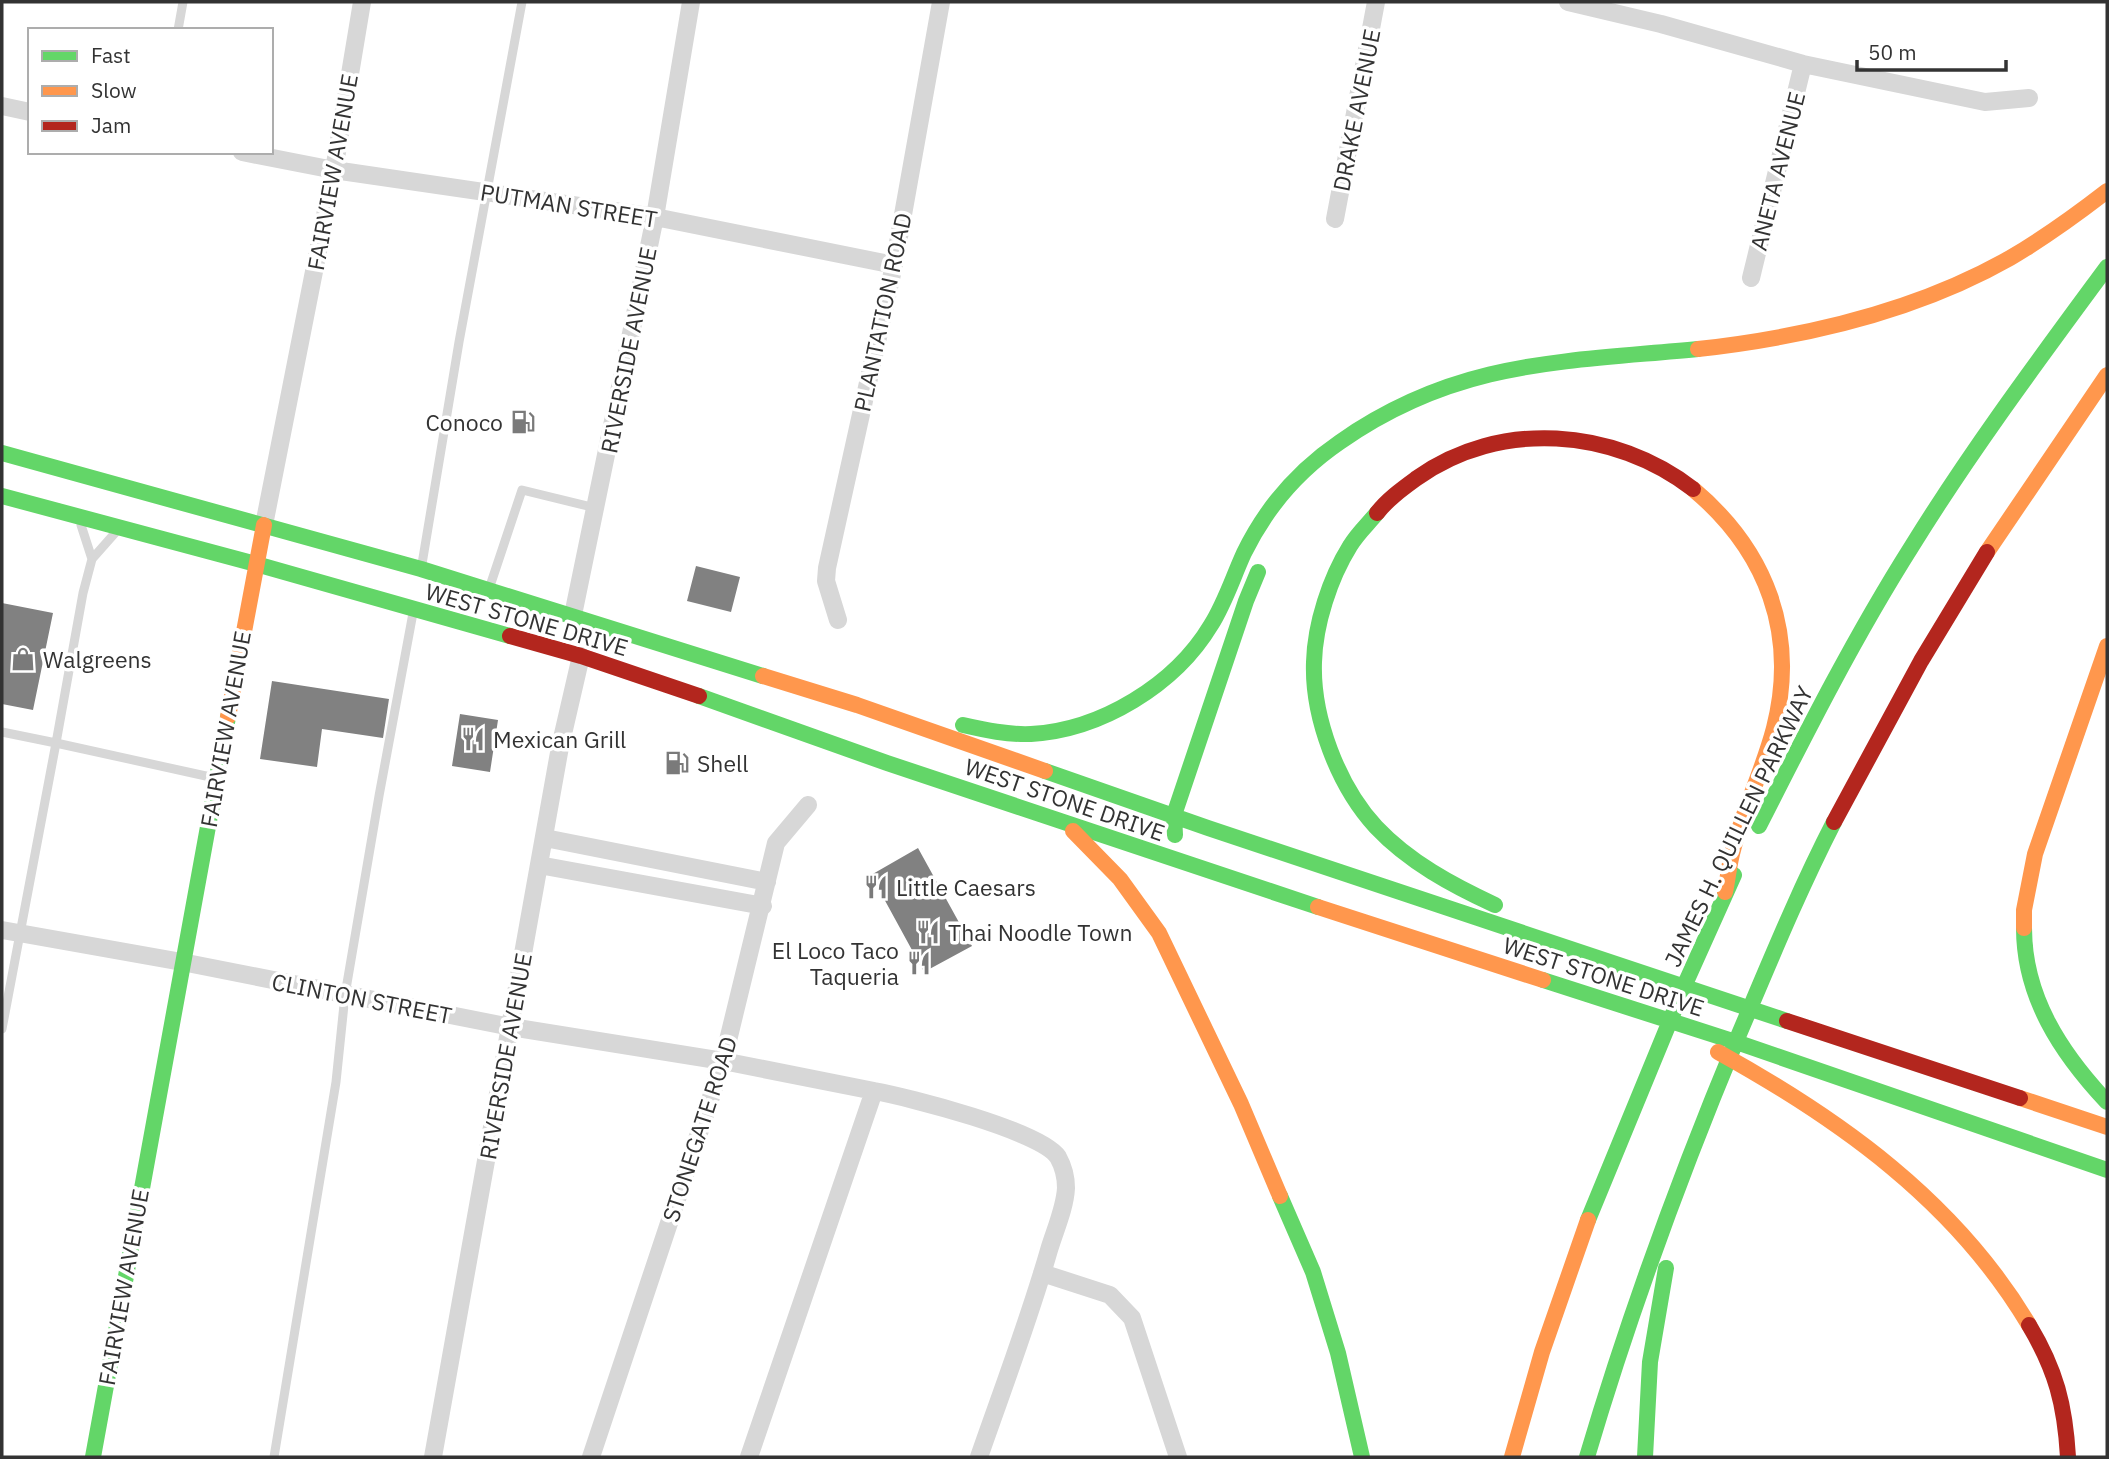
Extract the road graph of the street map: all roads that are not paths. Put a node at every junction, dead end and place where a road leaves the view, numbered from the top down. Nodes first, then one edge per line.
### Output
1 (183, 2) edge
2 (362, 2) edge
3 (522, 2) edge
4 (691, 2) edge
5 (941, 2) edge
6 (1376, 2) edge
7 (1568, 2) edge
8 (177, 28) edge
9 (1803, 64) junction
10 (2029, 98) dead end
11 (2, 106) edge
12 (28, 112) edge
13 (252, 154) edge
14 (334, 170) junction
15 (2107, 191) edge
16 (487, 192) junction
17 (655, 217) junction
18 (1335, 219) dead end
19 (894, 265) junction
20 (2107, 267) edge
21 (1751, 278) dead end
22 (2107, 375) edge
23 (1338, 444) junction
24 (2, 453) edge
25 (2, 496) edge
26 (596, 508) junction
27 (1289, 512) dead end
28 (78, 516) junction
29 (264, 525) junction
30 (120, 528) junction
31 (1265, 556) dead end
32 (92, 559) junction
33 (256, 564) junction
34 (421, 569) junction
35 (489, 590) junction
36 (453, 601) dead end
37 (414, 609) junction
38 (573, 615) junction
39 (838, 620) dead end
40 (548, 628) dead end
41 (2107, 646) edge
42 (581, 656) junction
43 (813, 692) junction
44 (856, 705) junction
45 (2, 732) edge
46 (56, 743) junction
47 (216, 778) junction
48 (808, 805) dead end
49 (1174, 815) junction
50 (1064, 823) junction
51 (545, 838) junction
52 (1186, 864) junction
53 (539, 865) junction
54 (767, 882) junction
55 (1725, 892) junction
56 (763, 906) junction
57 (10, 931) edge
58 (182, 962) junction
59 (1636, 969) junction
60 (345, 995) junction
61 (1652, 1016) junction
62 (511, 1027) junction
63 (2, 1029) edge
64 (723, 1061) junction
65 (874, 1091) junction
66 (2107, 1102) edge
67 (1702, 1126) junction
68 (2107, 1127) edge
69 (2107, 1170) edge
70 (1042, 1273) junction
71 (93, 1457) edge
72 (274, 1457) edge
73 (433, 1457) edge
74 (591, 1457) edge
75 (749, 1457) edge
76 (979, 1457) edge
77 (1178, 1457) edge
78 (1362, 1457) edge
79 (1512, 1457) edge
80 (1587, 1457) edge
81 (1645, 1457) edge
82 (2068, 1457) edge

1 - 8 lane
2 - 14 street, FAIRVIEW AVENUE
3 - 16 lane
4 - 17 street, RIVERSIDE AVENUE
5 - 19 street, PLANTATION ROAD
6 - 18 street, DRAKE AVENUE
7 - 9 street
9 - 10 street
9 - 21 street, ANETA AVENUE
11 - 12 street
13 - 14 street, PUTMAN STREET
14 - 16 street, PUTMAN STREET
14 - 29 street, FAIRVIEW AVENUE
15 - 23 main road
16 - 17 street, PUTMAN STREET
16 - 34 lane
17 - 19 street, PUTMAN STREET
17 - 26 street, RIVERSIDE AVENUE
19 - 39 street, PLANTATION ROAD
20 - 55 main road, JAMES H. QUILLEN PARKWAY
22 - 67 main road
23 - 27 main road
23 - 44 main road
24 - 29 main road, WEST STONE DRIVE
25 - 28 main road, WEST STONE DRIVE
26 - 35 lane
26 - 38 street, RIVERSIDE AVENUE
28 - 30 main road, WEST STONE DRIVE
28 - 32 lane
29 - 33 main road, FAIRVIEW AVENUE
29 - 34 main road, WEST STONE DRIVE
30 - 32 lane
30 - 33 main road, WEST STONE DRIVE
31 - 49 main road
32 - 46 lane
33 - 37 main road, WEST STONE DRIVE
33 - 47 main road, FAIRVIEW AVENUE
34 - 35 main road, WEST STONE DRIVE
35 - 38 main road, WEST STONE DRIVE
36 - 37 main road
37 - 42 main road, WEST STONE DRIVE
37 - 60 lane
38 - 40 main road
38 - 43 main road, WEST STONE DRIVE
41 - 66 main road
42 - 43 main road
42 - 50 main road, WEST STONE DRIVE
42 - 51 street, RIVERSIDE AVENUE
43 - 44 main road, WEST STONE DRIVE
44 - 49 main road, WEST STONE DRIVE
45 - 46 lane
46 - 47 lane
46 - 57 lane
47 - 58 main road, FAIRVIEW AVENUE
48 - 54 street, STONEGATE ROAD
49 - 52 main road
49 - 59 main road, WEST STONE DRIVE
50 - 52 main road, WEST STONE DRIVE
50 - 78 main road
51 - 53 street, RIVERSIDE AVENUE
51 - 54 street
52 - 61 main road, WEST STONE DRIVE
53 - 56 street
53 - 62 street, RIVERSIDE AVENUE
54 - 56 street, STONEGATE ROAD
55 - 59 main road
55 - 79 main road, JAMES H. QUILLEN PARKWAY
56 - 64 street, STONEGATE ROAD
57 - 58 street, CLINTON STREET
57 - 63 lane
58 - 60 street, CLINTON STREET
58 - 71 main road, FAIRVIEW AVENUE
59 - 68 main road, WEST STONE DRIVE
60 - 62 street, CLINTON STREET
60 - 72 lane
61 - 69 main road, WEST STONE DRIVE
61 - 82 main road
62 - 64 street, CLINTON STREET
62 - 73 street, RIVERSIDE AVENUE
64 - 65 street, CLINTON STREET
64 - 74 street, STONEGATE ROAD
65 - 70 street, CLINTON STREET
65 - 75 street
67 - 80 main road
67 - 81 main road
70 - 76 street, CLINTON STREET
70 - 77 street

